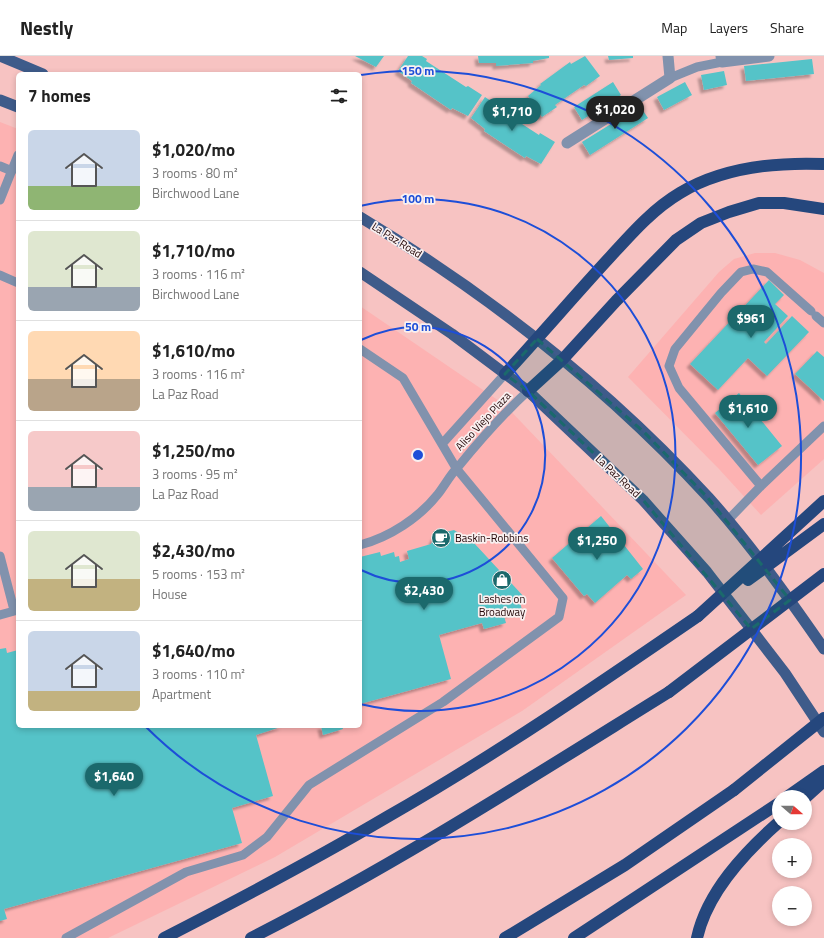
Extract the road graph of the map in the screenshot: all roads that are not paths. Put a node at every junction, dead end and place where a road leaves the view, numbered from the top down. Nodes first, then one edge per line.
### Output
1 (0, 56) edge
2 (668, 56) edge
3 (769, 56) edge
4 (722, 59) edge
5 (38, 72) edge
6 (670, 78) junction
7 (0, 100) edge
8 (16, 106) edge
9 (567, 143) dead end
10 (16, 160) edge
11 (824, 164) edge
12 (0, 166) edge
13 (12, 171) junction
14 (0, 200) edge
15 (824, 209) edge
16 (362, 218) edge
17 (362, 273) edge
18 (0, 275) edge
19 (16, 282) edge
20 (824, 324) edge
21 (537, 339) junction
22 (362, 350) edge
23 (563, 359) junction
24 (506, 374) junction
25 (528, 391) junction
26 (824, 426) edge
27 (442, 444) junction
28 (456, 468) junction
29 (761, 486) junction
30 (824, 501) edge
31 (728, 520) junction
32 (824, 524) edge
33 (362, 544) edge
34 (0, 556) edge
35 (824, 574) edge
36 (16, 610) edge
37 (0, 615) edge
38 (698, 616) junction
39 (824, 648) edge
40 (824, 718) edge
41 (824, 732) edge
42 (824, 771) edge
43 (824, 781) edge
44 (797, 790) edge
45 (812, 792) edge
46 (772, 808) edge
47 (772, 828) edge
48 (66, 938) edge
49 (164, 938) edge
50 (251, 938) edge
51 (505, 938) edge
52 (574, 938) edge
53 (697, 938) edge

1 - 5 main road
2 - 6 street
3 - 4 street
4 - 6 lane
6 - 9 street
7 - 8 main road
10 - 13 lane
11 - 21 highway
12 - 13 lane
13 - 14 lane
15 - 23 highway
16 - 21 main road, La Paz Road
17 - 24 main road, La Paz Road
18 - 19 lane
20 - 29 lane
21 - 23 main road, La Paz Road
21 - 24 highway
22 - 27 lane
23 - 25 highway
23 - 31 main road, La Paz Road
24 - 25 main road, La Paz Road
24 - 27 lane, Aliso Viejo Plaza
25 - 28 lane, Aliso Viejo Plaza
25 - 41 main road, La Paz Road
26 - 29 lane
27 - 28 lane
28 - 33 lane, Aliso Viejo Plaza
28 - 48 lane
29 - 31 lane
30 - 38 highway, bridge
31 - 39 main road, La Paz Road
32 - 38 highway, bridge
34 - 36 lane
35 - 50 highway, bridge
36 - 37 lane
38 - 49 highway
40 - 51 highway, bridge
42 - 44 highway
43 - 45 highway
46 - 52 highway
47 - 53 highway

